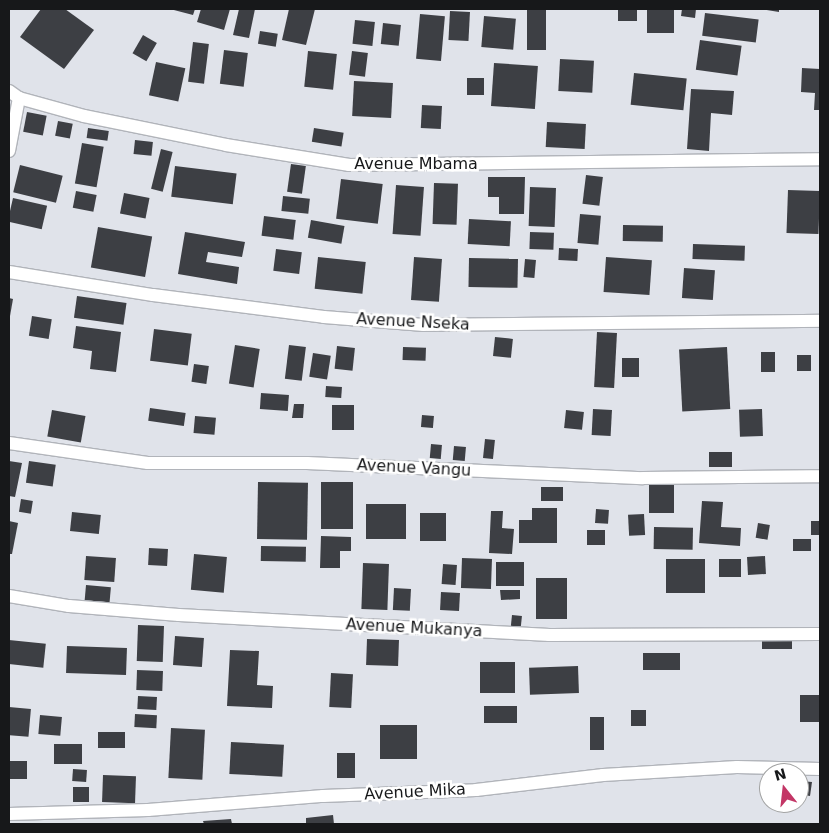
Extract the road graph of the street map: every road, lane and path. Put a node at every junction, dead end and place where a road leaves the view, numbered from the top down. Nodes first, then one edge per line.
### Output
1 (14, 95) edge
2 (9, 151) edge
3 (820, 160) edge
4 (9, 272) edge
5 (820, 321) edge
6 (9, 443) edge
7 (820, 476) edge
8 (9, 596) edge
9 (820, 634) edge
10 (820, 769) edge
11 (9, 814) edge

1 - 2 street
1 - 3 street, Avenue Mbama
4 - 5 street, Avenue Nseka
6 - 7 street, Avenue Vangu
8 - 9 street, Avenue Mukanya
10 - 11 street, Avenue Mika

